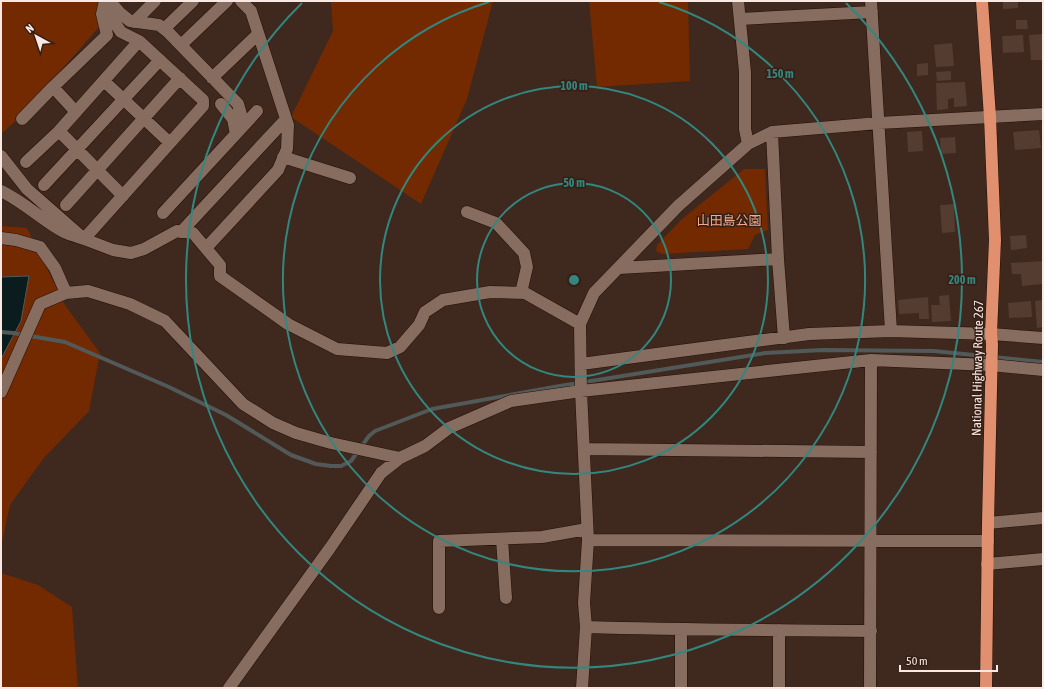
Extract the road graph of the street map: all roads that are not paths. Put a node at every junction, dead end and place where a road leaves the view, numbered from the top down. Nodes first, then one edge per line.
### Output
1 (155, 1) edge
2 (193, 1) edge
3 (227, 1) edge
4 (241, 1) edge
5 (738, 1) edge
6 (982, 1) edge
7 (112, 2) edge
8 (871, 6) edge
9 (740, 19) junction
10 (134, 22) junction
11 (164, 29) junction
12 (258, 34) junction
13 (139, 41) junction
14 (181, 46) junction
15 (160, 60) junction
16 (180, 78) junction
17 (212, 78) junction
18 (104, 80) junction
19 (53, 87) junction
20 (124, 99) junction
21 (221, 104) dead end
22 (257, 111) dead end
23 (76, 112) junction
24 (1043, 114) edge
25 (990, 117) junction
26 (144, 118) junction
27 (22, 119) dead end
28 (286, 119) junction
29 (879, 123) junction
30 (240, 129) junction
31 (59, 131) junction
32 (772, 132) junction
33 (170, 143) junction
34 (748, 144) junction
35 (77, 149) junction
36 (1, 156) edge
37 (283, 157) junction
38 (26, 162) dead end
39 (97, 170) junction
40 (350, 178) dead end
41 (44, 184) dead end
42 (1, 191) edge
43 (123, 196) junction
44 (66, 205) dead end
45 (467, 212) dead end
46 (163, 213) dead end
47 (181, 232) junction
48 (1, 238) edge
49 (84, 239) junction
50 (206, 248) junction
51 (778, 259) junction
52 (619, 268) junction
53 (66, 293) junction
54 (522, 293) junction
55 (580, 324) junction
56 (891, 331) junction
57 (784, 338) junction
58 (1043, 338) edge
59 (991, 339) junction
60 (871, 360) junction
61 (991, 363) junction
62 (581, 369) junction
63 (1043, 370) edge
64 (581, 391) junction
65 (1, 392) edge
66 (584, 449) junction
67 (871, 452) junction
68 (400, 458) junction
69 (1043, 518) edge
70 (988, 523) junction
71 (588, 535) junction
72 (502, 539) junction
73 (870, 541) junction
74 (988, 541) junction
75 (1043, 559) edge
76 (987, 564) junction
77 (506, 598) dead end
78 (439, 608) dead end
79 (586, 627) junction
80 (681, 630) junction
81 (779, 630) junction
82 (871, 631) junction
83 (229, 688) edge
84 (582, 688) edge
85 (681, 688) edge
86 (779, 688) edge
87 (870, 688) edge
88 (986, 688) edge

1 - 10 street
2 - 11 street
3 - 14 street
4 - 12 street
5 - 9 street
6 - 25 highway, National Highway Route 267
7 - 10 street
7 - 13 street
7 - 19 street
8 - 9 street
8 - 29 street
9 - 34 street
10 - 11 street
11 - 14 street
12 - 17 street
12 - 28 street
13 - 15 street
13 - 18 street
14 - 17 street
15 - 16 street
15 - 20 street
16 - 26 street
16 - 33 street
17 - 30 street
18 - 20 street
18 - 23 street
19 - 23 street
19 - 27 street
20 - 26 street
20 - 35 street
21 - 30 street
22 - 30 street
23 - 31 street
24 - 25 street
25 - 29 street
25 - 59 highway, National Highway Route 267
26 - 33 street
26 - 39 street
28 - 37 street
28 - 47 street
29 - 32 street
29 - 56 street
30 - 46 street
31 - 35 street
31 - 38 street
32 - 34 street
32 - 51 street
33 - 43 street
34 - 52 street
35 - 39 street
35 - 41 street
36 - 49 street
37 - 40 street
37 - 50 street
39 - 43 street
39 - 44 street
42 - 49 street
43 - 49 street
45 - 54 street
47 - 49 street
47 - 50 street
48 - 53 street
50 - 54 street
51 - 52 street
51 - 57 street
52 - 55 street
53 - 65 street
53 - 68 street
54 - 55 street
55 - 62 street
56 - 57 street
56 - 59 street
57 - 62 street
58 - 59 street
59 - 61 highway, National Highway Route 267
60 - 61 street
60 - 64 street
60 - 67 street
61 - 63 street
61 - 70 highway, National Highway Route 267
62 - 64 street
64 - 66 street
64 - 68 street
66 - 67 street
66 - 71 street
67 - 73 street
68 - 83 street
69 - 70 street
70 - 74 highway, National Highway Route 267
71 - 72 street
71 - 73 street
71 - 79 street
72 - 77 street
72 - 78 street
73 - 74 street
73 - 82 street
74 - 76 highway, National Highway Route 267
75 - 76 street
76 - 88 highway, National Highway Route 267
79 - 80 street
79 - 84 street
80 - 81 street
80 - 85 street
81 - 82 street
81 - 86 street
82 - 87 street

